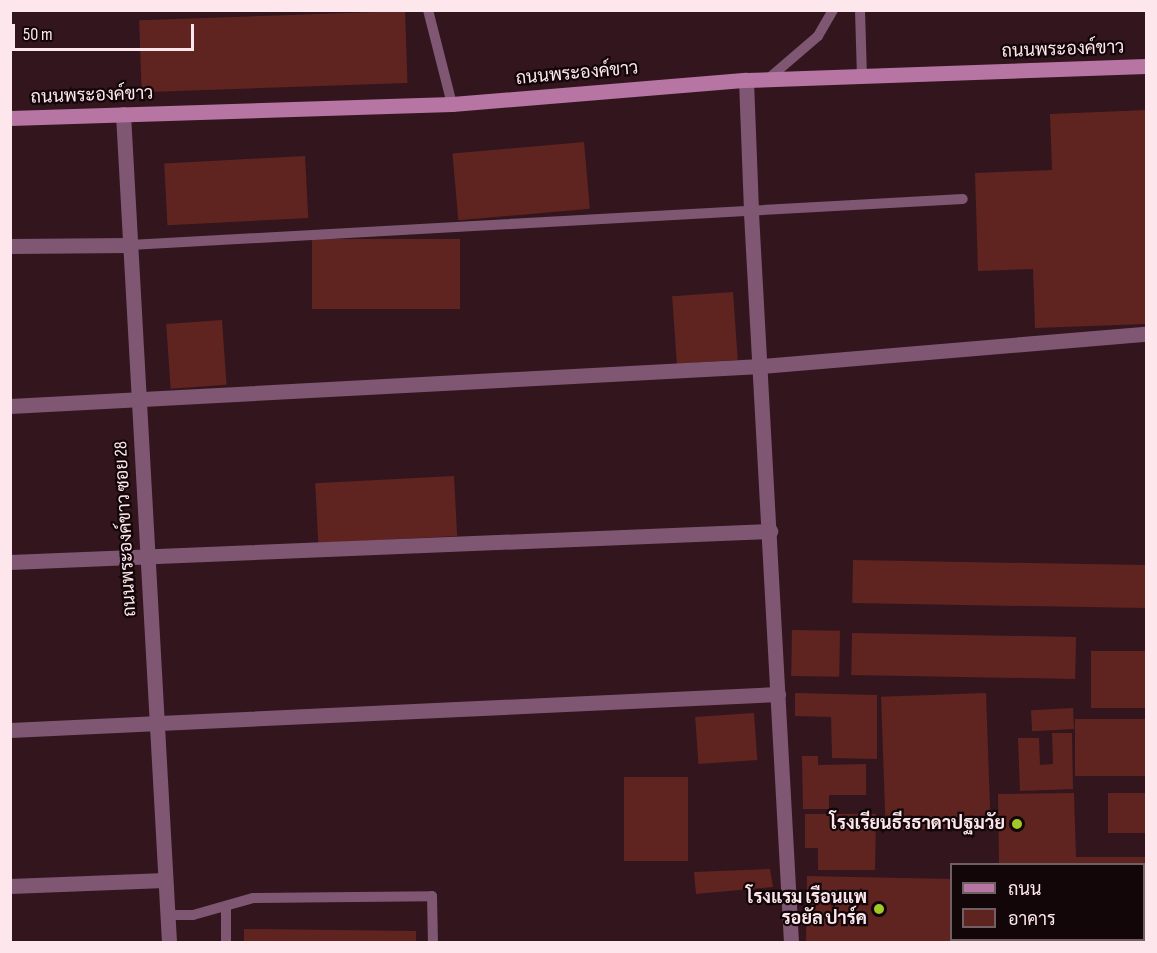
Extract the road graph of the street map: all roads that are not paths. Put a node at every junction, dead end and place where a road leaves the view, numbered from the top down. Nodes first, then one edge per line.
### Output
1 (428, 10) edge
2 (833, 10) edge
3 (860, 10) edge
4 (1146, 66) edge
5 (862, 76) junction
6 (746, 80) junction
7 (767, 80) junction
8 (452, 104) junction
9 (123, 114) junction
10 (10, 118) edge
11 (963, 199) dead end
12 (751, 213) junction
13 (130, 245) junction
14 (10, 246) edge
15 (1146, 334) edge
16 (761, 366) junction
17 (138, 399) junction
18 (10, 406) edge
19 (770, 531) junction
20 (147, 555) junction
21 (10, 562) edge
22 (778, 694) junction
23 (157, 724) junction
24 (10, 730) edge
25 (165, 880) junction
26 (10, 886) edge
27 (226, 906) junction
28 (167, 915) junction
29 (169, 942) edge
30 (226, 942) edge
31 (433, 942) edge
32 (792, 942) edge

1 - 8 lane
2 - 7 lane
3 - 5 lane
4 - 5 street, ถนนพระองค์ขาว
5 - 7 street, ถนนพระองค์ขาว
6 - 7 street, ถนนพระองค์ขาว
6 - 8 street, ถนนพระองค์ขาว
6 - 12 street
8 - 9 street, ถนนพระองค์ขาว
9 - 10 street, ถนนพระองค์ขาว
9 - 13 street, ถนนพระองค์ขาว ซอย 28
11 - 12 lane
12 - 13 lane
12 - 16 street
13 - 14 street
13 - 17 street, ถนนพระองค์ขาว ซอย 28
15 - 16 street
16 - 17 street
16 - 19 street
17 - 18 street
17 - 20 street, ถนนพระองค์ขาว ซอย 28
19 - 20 street
19 - 22 street
20 - 21 street
20 - 23 street, ถนนพระองค์ขาว ซอย 28
22 - 23 street
22 - 32 street
23 - 24 street
23 - 25 street, ถนนพระองค์ขาว ซอย 28
25 - 26 street
25 - 28 street, ถนนพระองค์ขาว ซอย 28
27 - 28 lane
27 - 30 lane
27 - 31 lane
28 - 29 street, ถนนพระองค์ขาว ซอย 28

